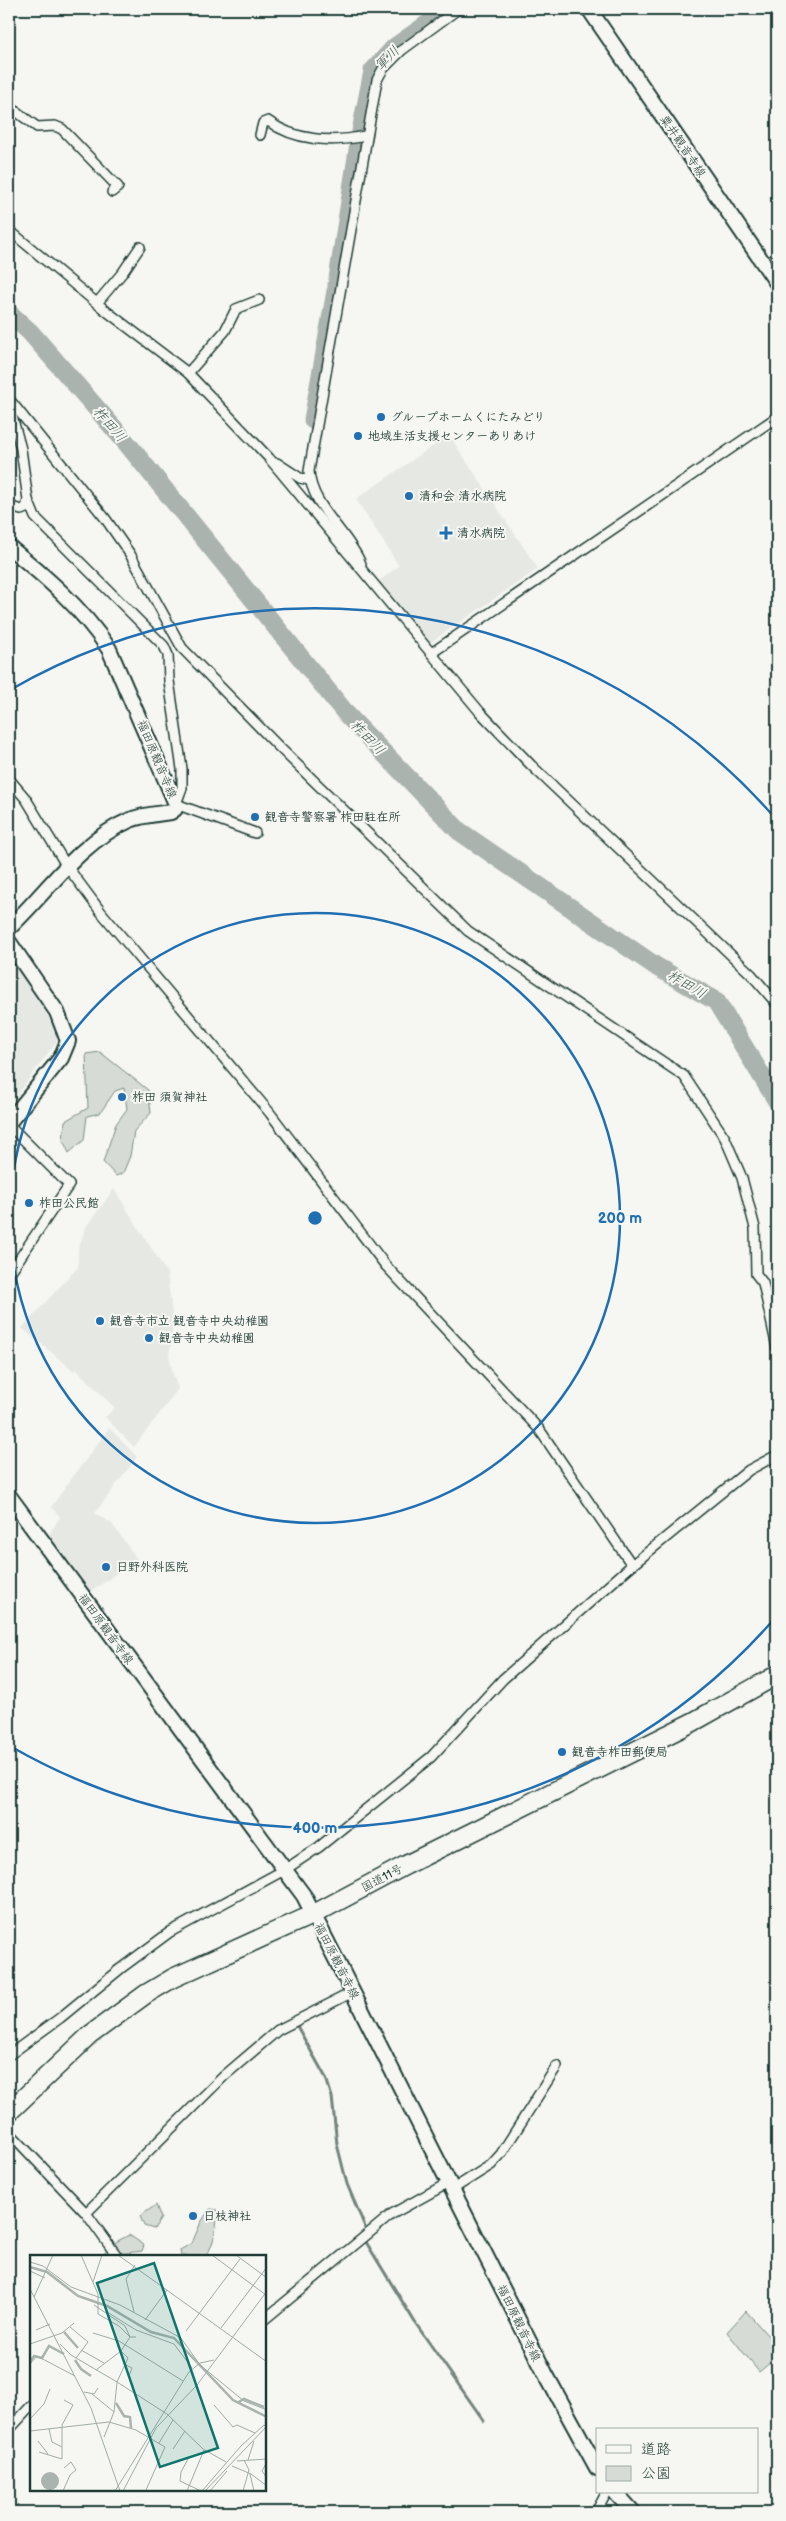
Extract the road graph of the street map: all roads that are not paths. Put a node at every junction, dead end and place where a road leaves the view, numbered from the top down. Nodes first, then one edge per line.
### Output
1 (458, 9) edge
2 (589, 9) edge
3 (9, 106) edge
4 (260, 136) dead end
5 (365, 136) junction
6 (112, 192) dead end
7 (9, 230) edge
8 (140, 247) dead end
9 (777, 283) edge
10 (259, 300) dead end
11 (97, 303) junction
12 (188, 373) junction
13 (9, 399) edge
14 (9, 405) edge
15 (777, 417) edge
16 (270, 458) junction
17 (309, 480) junction
18 (28, 500) junction
19 (9, 506) edge
20 (9, 547) edge
21 (364, 573) junction
22 (182, 648) junction
23 (432, 652) junction
24 (168, 655) junction
25 (9, 779) edge
26 (176, 804) junction
27 (255, 833) dead end
28 (66, 865) junction
29 (9, 928) edge
30 (9, 942) edge
31 (777, 1004) edge
32 (9, 1124) edge
33 (9, 1274) edge
34 (777, 1348) edge
35 (777, 1454) edge
36 (9, 1496) edge
37 (632, 1565) junction
38 (777, 1675) edge
39 (286, 1869) junction
40 (314, 1914) junction
41 (353, 1992) junction
42 (9, 2055) edge
43 (557, 2066) dead end
44 (9, 2112) edge
45 (9, 2132) edge
46 (451, 2186) junction
47 (86, 2213) junction
48 (116, 2255) edge
49 (266, 2318) edge
50 (30, 2407) edge
51 (9, 2430) edge
52 (596, 2466) edge
53 (606, 2494) edge
54 (617, 2494) edge
55 (596, 2512) edge
56 (633, 2512) edge

1 - 5 street
2 - 9 main road, 粟井観音寺線
3 - 6 street
4 - 5 street
5 - 17 street
7 - 11 street
8 - 11 street
10 - 12 street
11 - 12 street
12 - 16 street
13 - 22 street
14 - 18 street
15 - 23 street
16 - 17 street
16 - 21 street
17 - 21 street
18 - 19 street
18 - 24 street
20 - 26 main road, 福田原観音寺線
21 - 23 street
22 - 24 street
22 - 34 street
23 - 31 street
24 - 26 street
25 - 28 street
26 - 27 street
26 - 28 main road, 福田原観音寺線
28 - 29 main road, 福田原観音寺線
28 - 37 street
30 - 32 main road
32 - 33 street
35 - 37 street
36 - 39 main road, 福田原観音寺線
37 - 39 street
38 - 40 highway, 国道11号
39 - 40 main road, 福田原観音寺線
39 - 42 street
40 - 41 main road, 福田原観音寺線
40 - 44 highway, 国道11号
41 - 46 main road, 福田原観音寺線
41 - 47 street
43 - 46 street
45 - 47 street
46 - 49 street
46 - 52 main road, 福田原観音寺線
47 - 48 street
50 - 51 street
53 - 55 street
54 - 56 main road

